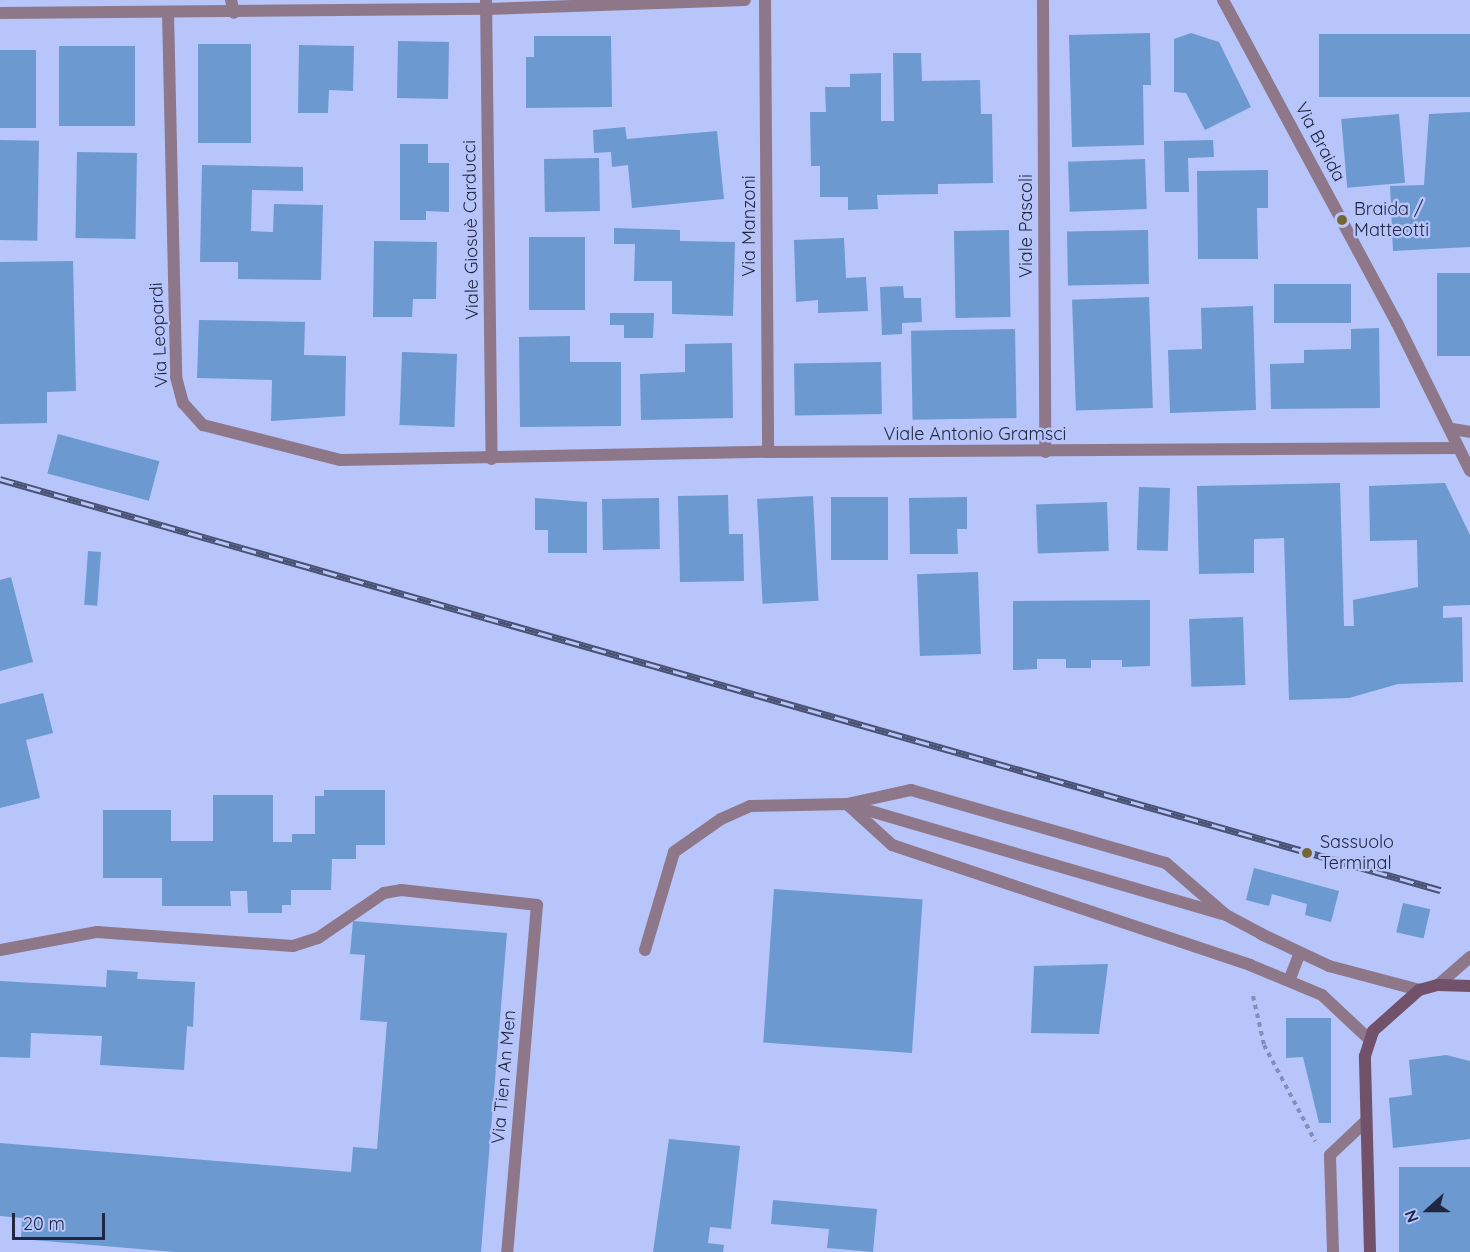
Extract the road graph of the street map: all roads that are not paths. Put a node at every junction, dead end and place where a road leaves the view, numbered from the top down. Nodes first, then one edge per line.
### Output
1 (745, 0) edge
2 (765, 0) edge
3 (1043, 0) edge
4 (1223, 0) edge
5 (486, 5) edge
6 (233, 6) edge
7 (0, 13) edge
8 (168, 13) junction
9 (1452, 429) junction
10 (1470, 432) edge
11 (1458, 448) junction
12 (768, 452) junction
13 (1045, 452) junction
14 (492, 459) junction
15 (1470, 471) edge
16 (847, 804) junction
17 (1226, 915) junction
18 (0, 950) edge
19 (645, 950) dead end
20 (1300, 953) junction
21 (1470, 957) edge
22 (1289, 981) junction
23 (1438, 985) junction
24 (1470, 986) edge
25 (1419, 990) junction
26 (1370, 1040) junction
27 (1366, 1121) junction
28 (507, 1252) edge
29 (1333, 1252) edge
30 (1370, 1252) edge

1 - 5 street
2 - 12 street, Via Manzoni
3 - 13 street, Viale Pascoli
4 - 9 street, Via Braida
5 - 6 street
5 - 14 street, Viale Giosuè Carducci
6 - 8 street
7 - 8 street
8 - 14 street, Via Leopardi
9 - 10 street
9 - 11 street, Via Braida
11 - 13 street, Viale Antonio Gramsci
11 - 15 street, Via Braida
12 - 13 street, Viale Antonio Gramsci
12 - 14 street, Viale Antonio Gramsci
16 - 17 street
16 - 17 street
16 - 19 street
16 - 22 street
17 - 20 street
18 - 28 street, Via Tien An Men
20 - 22 street
20 - 25 street
21 - 23 street
22 - 26 street
23 - 24 street
23 - 25 street
25 - 26 street
26 - 27 street
27 - 29 street
27 - 30 street

